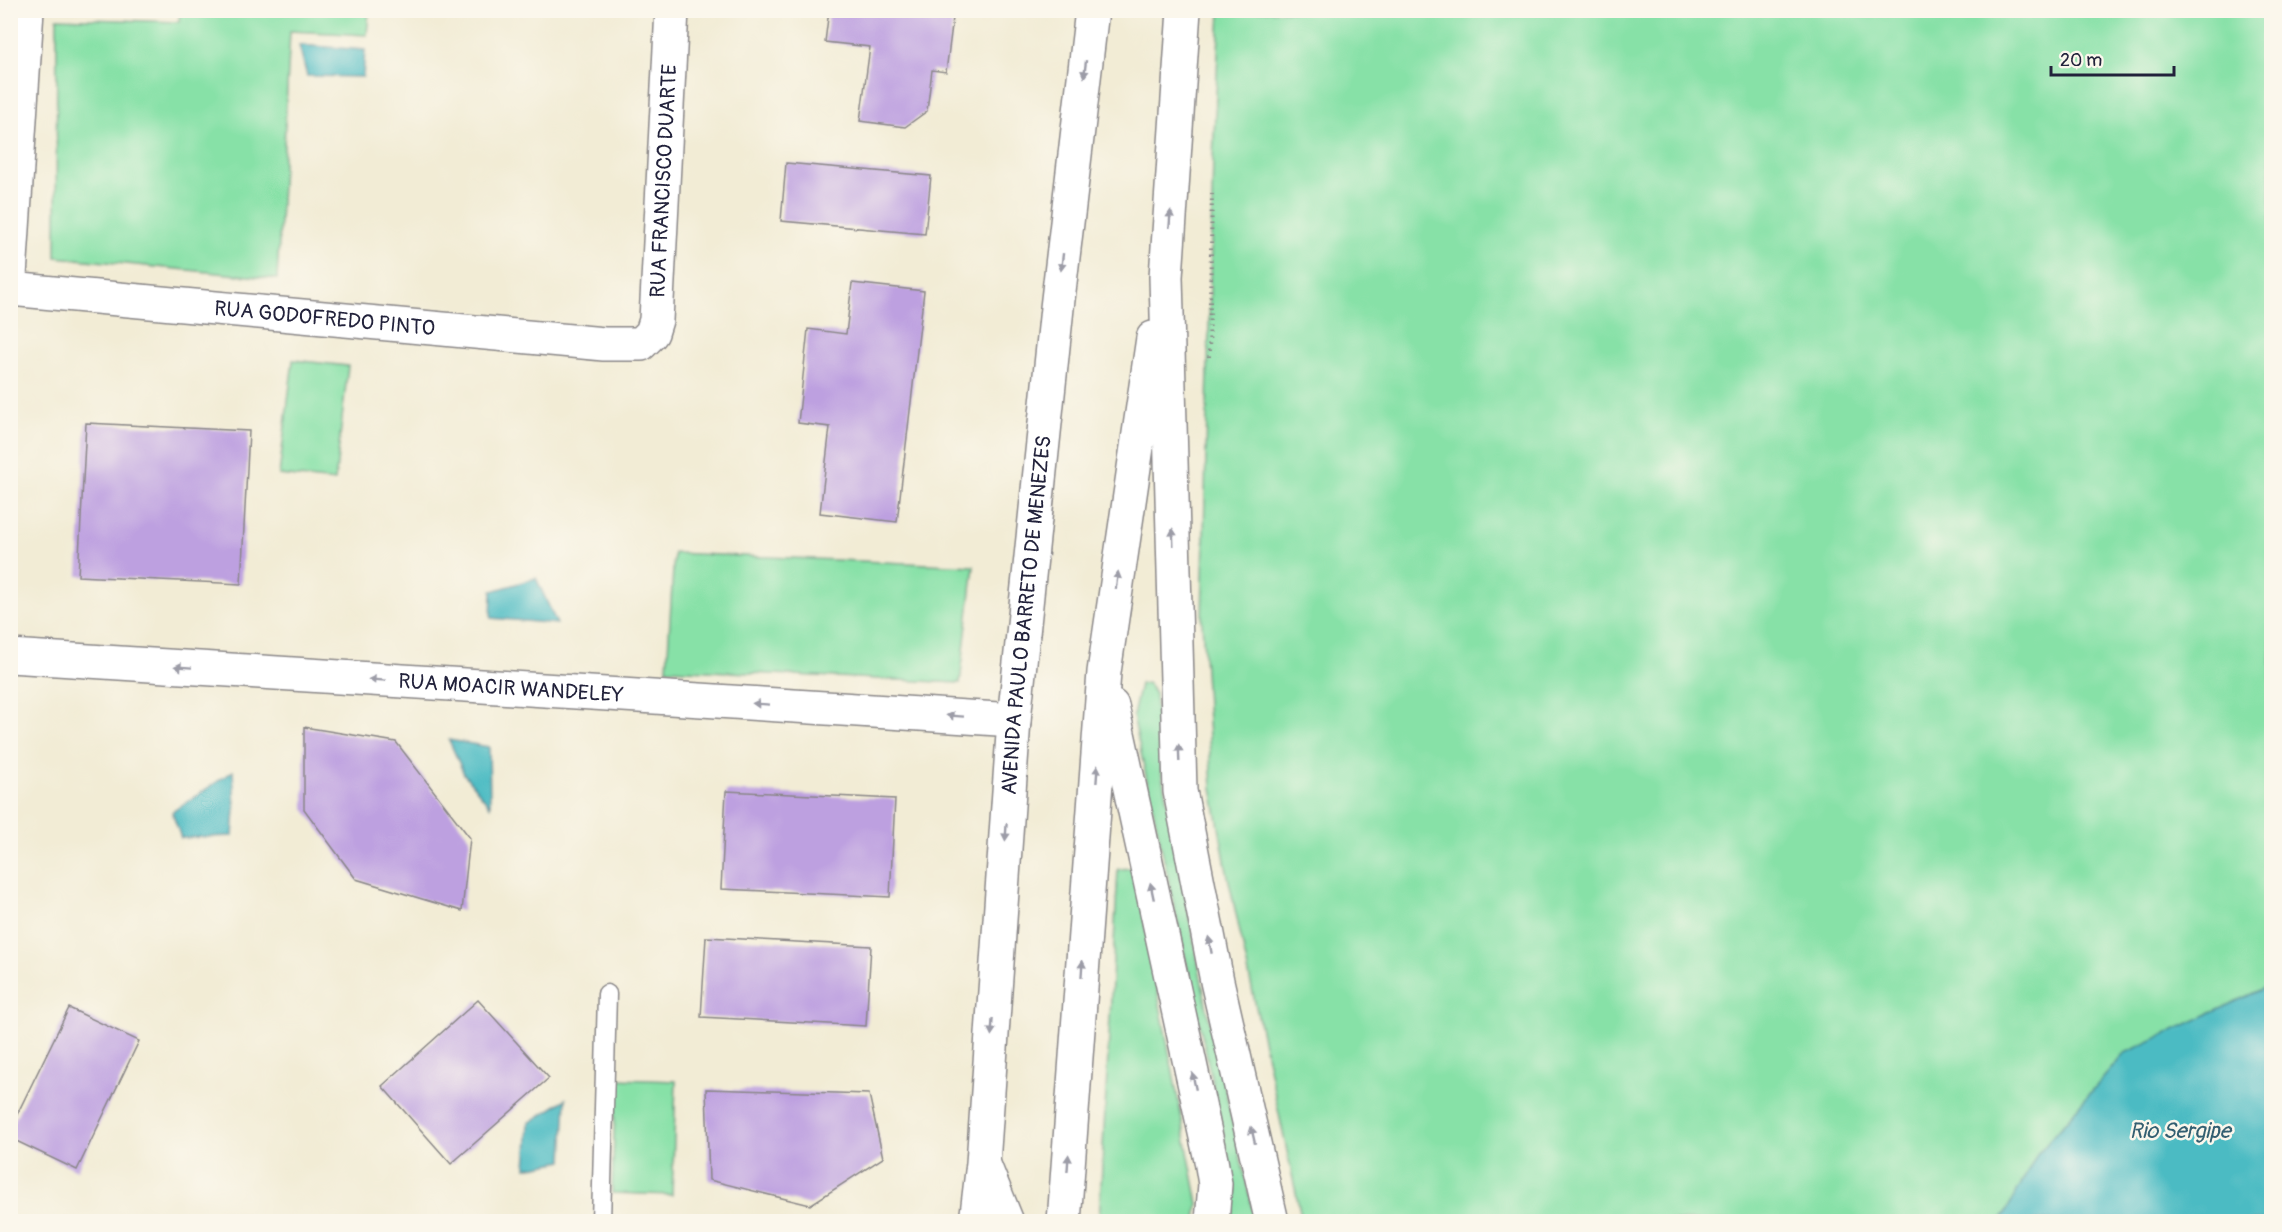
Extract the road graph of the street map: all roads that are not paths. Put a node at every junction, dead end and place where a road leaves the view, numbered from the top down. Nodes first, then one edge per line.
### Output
1 (27, 10) edge
2 (672, 10) edge
3 (1092, 10) edge
4 (1184, 10) edge
5 (10, 276) edge
6 (1166, 277) junction
7 (10, 289) edge
8 (641, 344) joint
9 (10, 656) edge
10 (1104, 672) junction
11 (1014, 720) junction
12 (607, 994) dead end
13 (983, 1163) junction
14 (1269, 1207) edge
15 (601, 1221) edge
16 (976, 1221) edge
17 (1007, 1221) edge
18 (1064, 1221) edge
19 (1212, 1221) edge

1 - 5 main road
2 - 8 main road, RUA FRANCISCO DUARTE
3 -> 11 main road, AVENIDA PAULO BARRETO DE MENEZES
6 -> 4 main road
10 -> 6 main road
14 -> 6 main road
7 - 8 main road, RUA GODOFREDO PINTO
11 -> 9 main road, RUA MOACIR WANDELEY
18 -> 10 main road
19 -> 10 main road
11 -> 13 main road, AVENIDA PAULO BARRETO DE MENEZES
12 - 15 lane
13 - 16 main road, AVENIDA PAULO BARRETO DE MENEZES
13 - 17 main road

